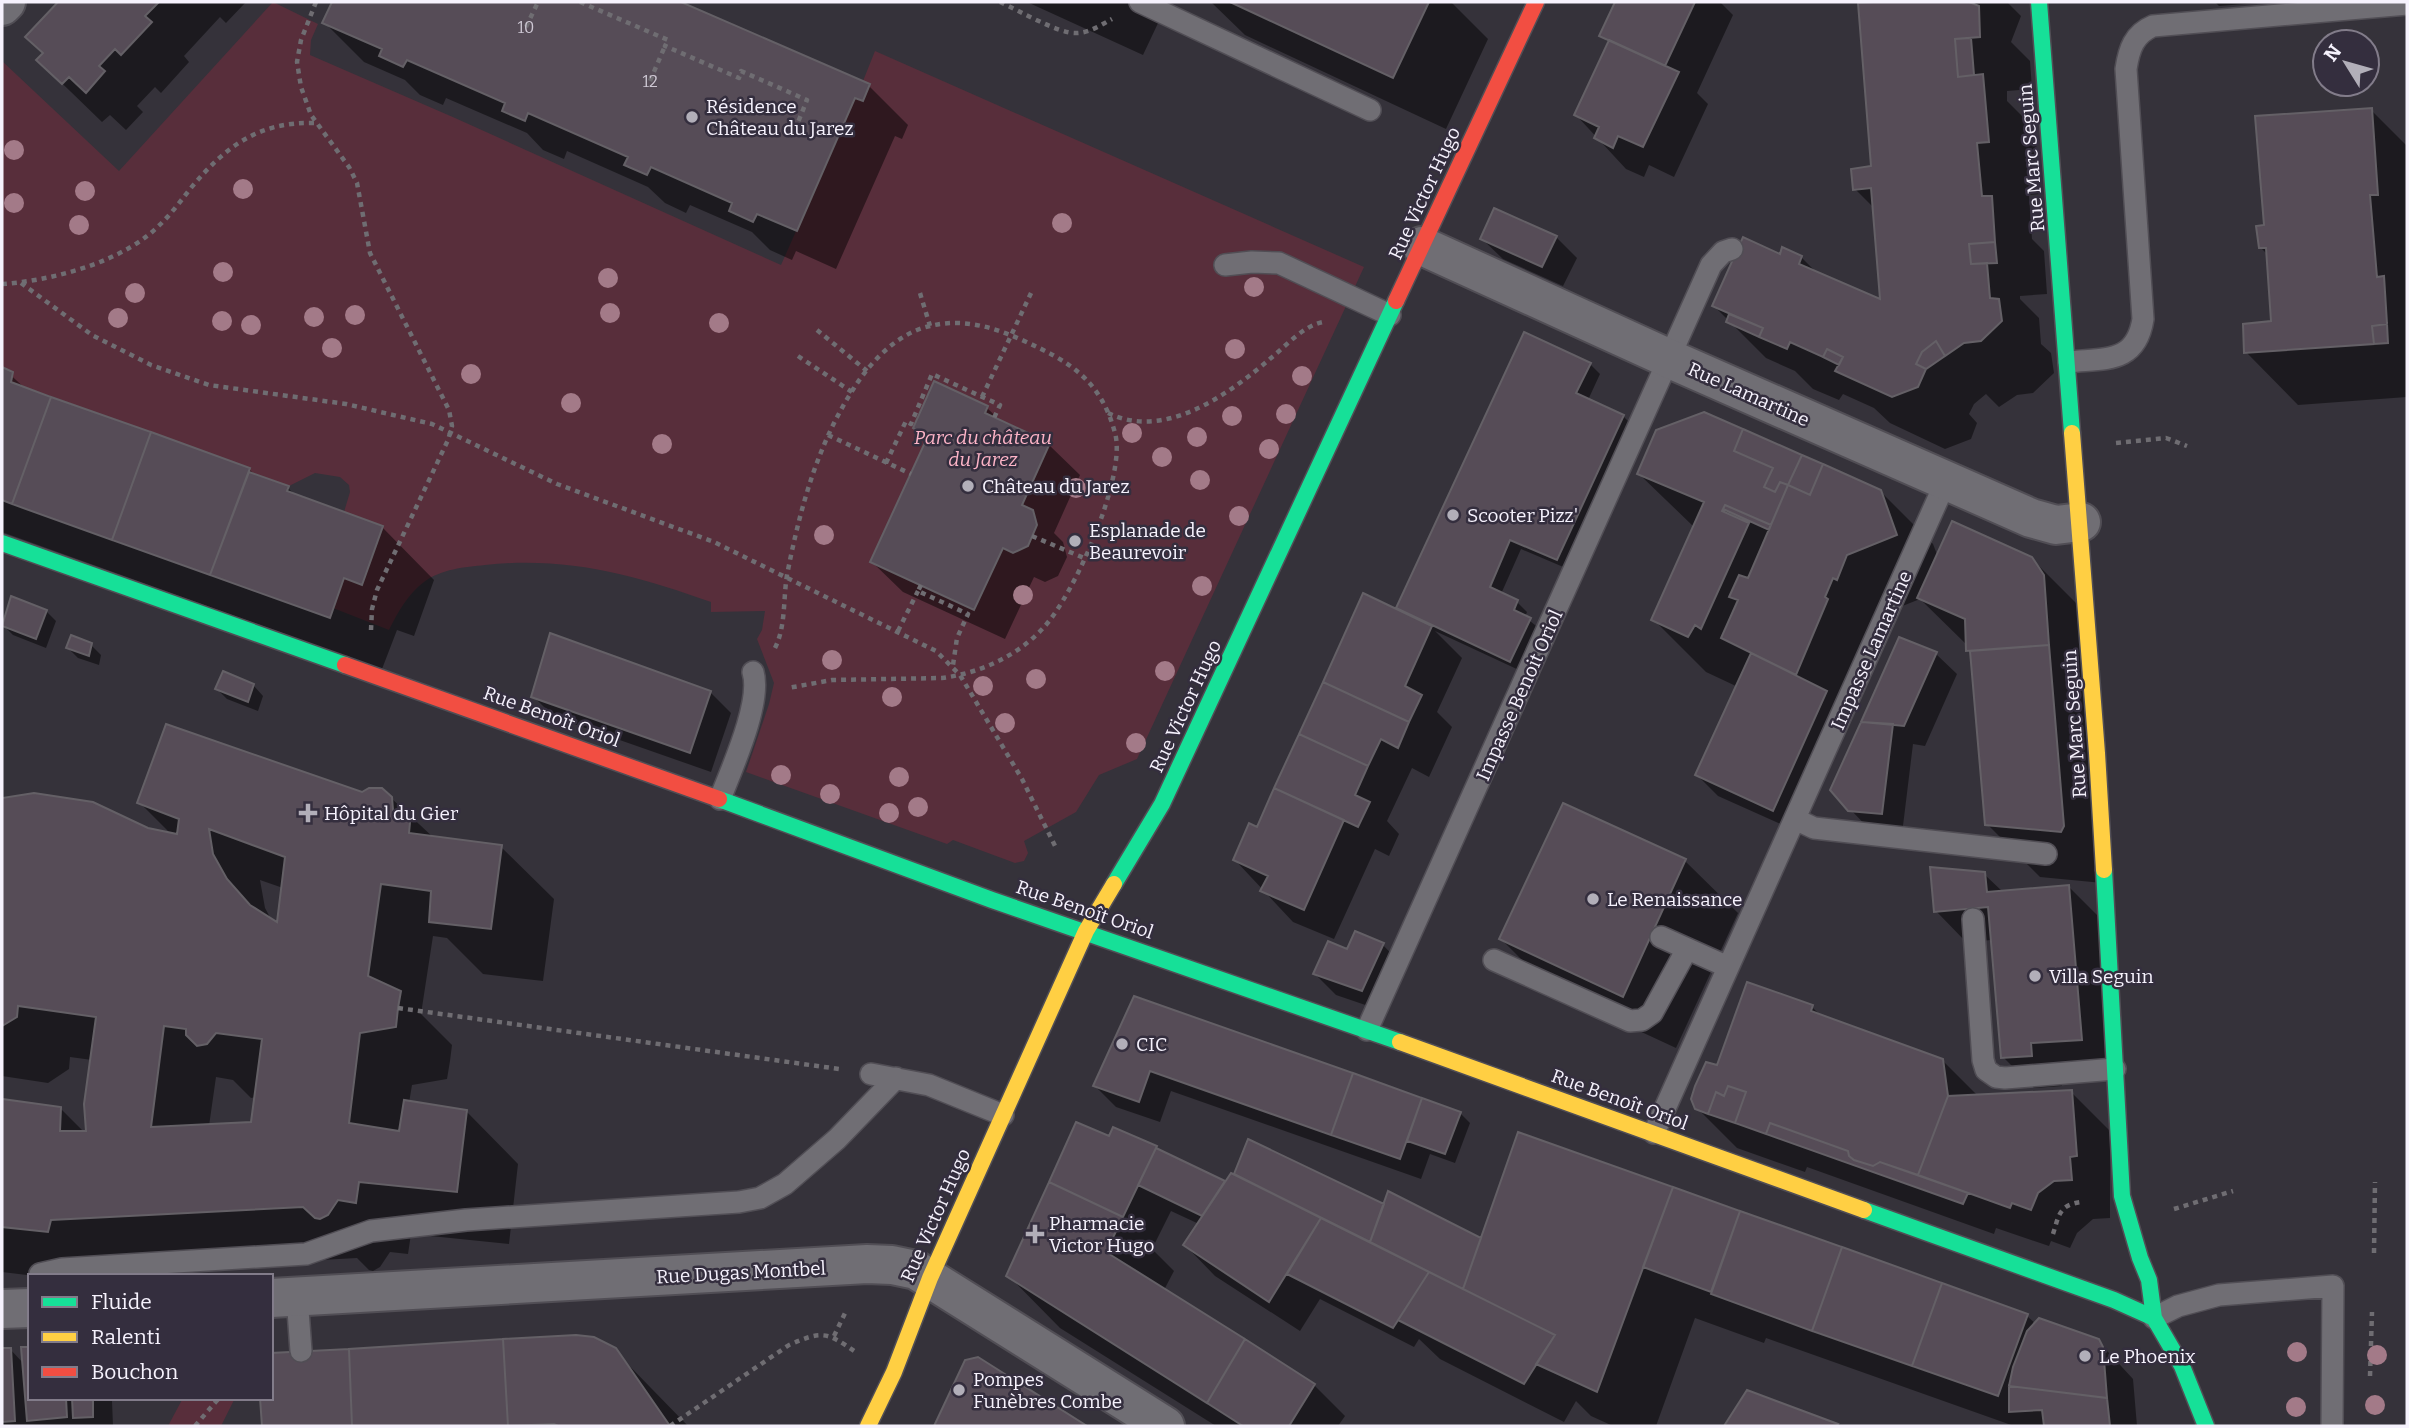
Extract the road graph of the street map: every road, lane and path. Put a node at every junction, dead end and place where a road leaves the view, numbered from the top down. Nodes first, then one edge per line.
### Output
1 (6, 2) edge
2 (316, 2) edge
3 (538, 2) edge
4 (580, 2) edge
5 (1000, 2) edge
6 (1140, 2) edge
7 (1536, 2) edge
8 (2039, 2) edge
9 (2407, 4) edge
10 (2348, 5) edge
11 (2, 6) edge
12 (526, 27) dead end
13 (664, 46) junction
14 (650, 81) dead end
15 (1370, 110) dead end
16 (317, 123) junction
17 (792, 136) dead end
18 (1422, 246) junction
19 (1732, 249) dead end
20 (1225, 265) dead end
21 (21, 283) junction
22 (2, 284) edge
23 (1032, 291) dead end
24 (920, 293) dead end
25 (1390, 315) junction
26 (1333, 322) dead end
27 (930, 326) junction
28 (817, 330) dead end
29 (1012, 335) junction
30 (798, 356) dead end
31 (1670, 359) junction
32 (2069, 362) junction
33 (867, 371) junction
34 (852, 392) junction
35 (982, 397) junction
36 (1107, 412) junction
37 (994, 418) dead end
38 (451, 432) junction
39 (828, 435) junction
40 (2112, 443) dead end
41 (2187, 446) dead end
42 (886, 463) junction
43 (911, 474) dead end
44 (1945, 481) junction
45 (2081, 522) junction
46 (1032, 536) dead end
47 (2, 543) edge
48 (1084, 558) junction
49 (787, 576) junction
50 (898, 631) junction
51 (373, 637) dead end
52 (953, 666) junction
53 (753, 671) joint
54 (960, 675) junction
55 (754, 699) junction
56 (720, 799) junction
57 (1795, 819) junction
58 (1057, 850) dead end
59 (2046, 854) dead end
60 (1973, 919) dead end
61 (1086, 931) junction
62 (1661, 937) dead end
63 (1687, 949) junction
64 (1494, 960) dead end
65 (1728, 967) junction
66 (398, 1008) dead end
67 (1367, 1030) junction
68 (2115, 1069) junction
69 (871, 1074) joint
70 (897, 1079) junction
71 (1003, 1115) junction
72 (1654, 1133) junction
73 (2375, 1182) dead end
74 (2233, 1191) dead end
75 (2070, 1204) dead end
76 (2174, 1209) dead end
77 (2051, 1238) dead end
78 (2375, 1253) dead end
79 (56, 1274) edge
80 (930, 1278) junction
81 (28, 1295) edge
82 (284, 1298) edge
83 (2, 1309) edge
84 (846, 1311) dead end
85 (2372, 1312) dead end
86 (2154, 1318) junction
87 (834, 1336) junction
88 (301, 1351) dead end
89 (862, 1356) dead end
90 (2370, 1388) dead end
91 (217, 1400) edge
92 (195, 1426) edge
93 (670, 1426) edge
94 (868, 1426) edge
95 (1165, 1426) edge
96 (2206, 1426) edge
97 (2332, 1426) edge

1 - 11 street
2 - 16 path
3 - 12 path
4 - 13 path
5 - 6 path
6 - 15 lane
7 - 18 main road, Rue Victor Hugo
8 - 32 main road, Rue Marc Seguin
9 - 10 lane
10 - 32 lane
13 - 14 path
13 - 17 path
16 - 21 path
16 - 38 path
18 - 25 main road, Rue Victor Hugo
18 - 31 street, Rue Lamartine
19 - 31 lane, Impasse Benoit Oriol
20 - 25 lane
21 - 22 path
21 - 38 path
23 - 29 path
24 - 27 path
25 - 61 main road, Rue Victor Hugo
26 - 36 path
27 - 29 path
27 - 33 path
28 - 33 path
29 - 35 path
29 - 36 path
30 - 34 path
31 - 44 street, Rue Lamartine
31 - 67 lane, Impasse Benoit Oriol
32 - 45 main road, Rue Marc Seguin
33 - 34 path
34 - 39 path
35 - 37 path
35 - 42 path
36 - 48 path
38 - 49 path
38 - 51 path
39 - 42 path
39 - 49 path
40 - 41 path
42 - 43 path
44 - 45 street, Rue Lamartine
44 - 57 lane, Impasse Lamartine
45 - 68 main road, Rue Marc Seguin
46 - 48 path
47 - 56 main road, Rue Benoît Oriol
48 - 54 path
49 - 50 path
49 - 53 path
50 - 52 path
50 - 52 path
52 - 54 path
53 - 55 lane
54 - 55 path
54 - 58 path
55 - 56 lane
56 - 61 main road, Rue Benoît Oriol
57 - 59 lane
57 - 65 lane, Impasse Lamartine
60 - 68 lane
61 - 67 main road, Rue Benoît Oriol
61 - 71 main road, Rue Victor Hugo
62 - 63 lane
63 - 64 lane
63 - 65 lane
65 - 72 lane, Impasse Lamartine
66 - 69 path
67 - 72 main road, Rue Benoît Oriol
68 - 86 main road, Rue Marc Seguin
69 - 70 lane
70 - 71 lane
70 - 79 lane
71 - 80 main road, Rue Victor Hugo
72 - 86 main road, Rue Benoît Oriol
73 - 78 path
74 - 76 path
75 - 77 path
80 - 82 street, Rue Dugas Montbel
80 - 94 main road, Rue Victor Hugo
80 - 95 street, Rue Dugas Montbel
81 - 83 street
82 - 88 lane
84 - 87 path
85 - 90 path
86 - 96 main road, Rue Marc Seguin
86 - 97 lane
87 - 89 path
87 - 93 path
91 - 92 path

